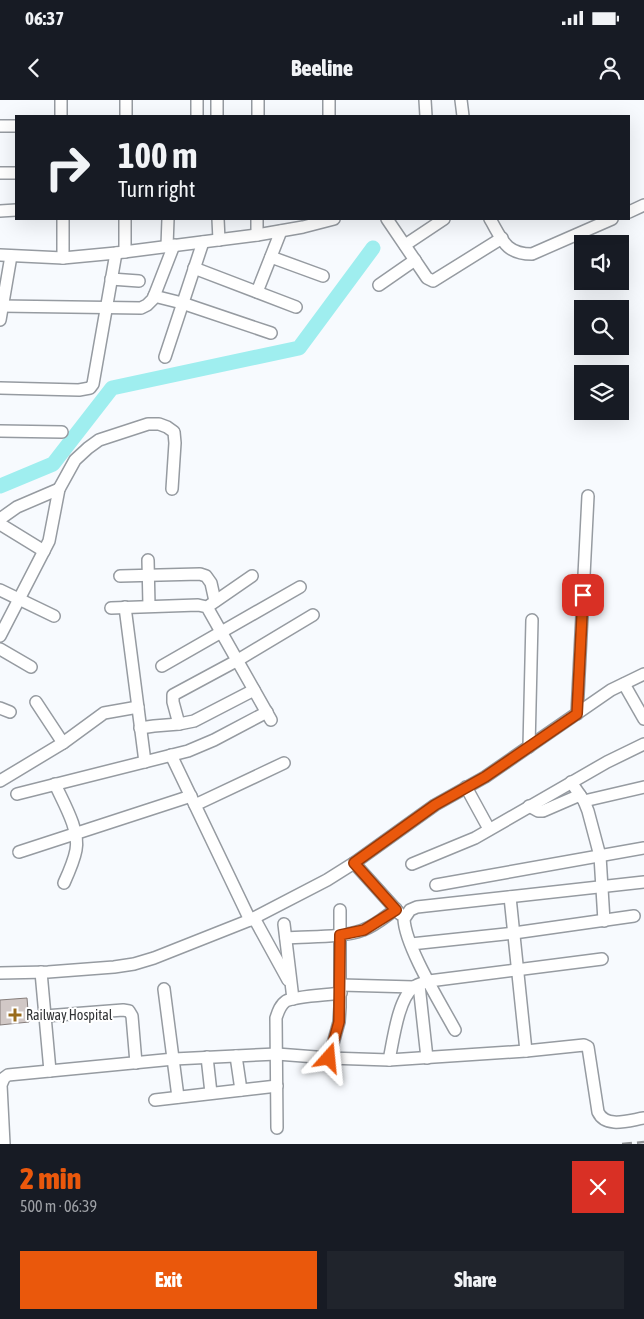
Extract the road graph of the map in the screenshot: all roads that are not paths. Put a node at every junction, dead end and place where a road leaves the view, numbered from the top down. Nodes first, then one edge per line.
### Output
1 (61, 100) edge
2 (126, 100) edge
3 (197, 100) edge
4 (217, 100) edge
5 (258, 100) edge
6 (329, 100) edge
7 (425, 100) edge
8 (462, 100) edge
9 (61, 115) edge
10 (126, 115) edge
11 (197, 115) edge
12 (217, 115) edge
13 (258, 115) edge
14 (329, 115) edge
15 (426, 115) edge
16 (463, 115) edge
17 (0, 126) edge
18 (15, 126) edge
19 (0, 173) edge
20 (15, 173) edge
21 (644, 205) edge
22 (15, 210) edge
23 (0, 211) edge
24 (630, 212) edge
25 (63, 220) edge
26 (125, 220) edge
27 (168, 220) edge
28 (218, 220) edge
29 (257, 220) edge
30 (326, 220) edge
31 (387, 220) edge
32 (442, 220) edge
33 (491, 220) edge
34 (610, 220) edge
35 (281, 231) junction
36 (257, 235) junction
37 (502, 238) junction
38 (218, 240) junction
39 (203, 242) junction
40 (405, 245) junction
41 (170, 246) junction
42 (120, 252) junction
43 (6, 255) edge
44 (271, 257) junction
45 (63, 258) junction
46 (415, 260) junction
47 (194, 268) junction
48 (323, 276) dead end
49 (111, 279) junction
50 (139, 281) dead end
51 (379, 285) dead end
52 (257, 292) junction
53 (154, 296) junction
54 (182, 303) junction
55 (1, 306) edge
56 (296, 307) dead end
57 (106, 308) junction
58 (0, 320) edge
59 (271, 333) dead end
60 (164, 357) dead end
61 (0, 388) edge
62 (0, 431) edge
63 (62, 432) dead end
64 (59, 489) junction
65 (172, 489) dead end
66 (588, 496) dead end
67 (2, 516) edge
68 (44, 551) junction
69 (148, 560) dead end
70 (120, 576) dead end
71 (148, 576) junction
72 (252, 576) dead end
73 (300, 587) dead end
74 (0, 590) edge
75 (19, 600) junction
76 (211, 604) junction
77 (149, 606) junction
78 (125, 607) junction
79 (111, 608) dead end
80 (313, 615) dead end
81 (54, 616) dead end
82 (532, 620) dead end
83 (221, 631) junction
84 (0, 636) edge
85 (0, 649) edge
86 (238, 660) junction
87 (162, 666) dead end
88 (31, 668) dead end
89 (644, 674) edge
90 (624, 684) junction
91 (254, 690) junction
92 (36, 702) dead end
93 (138, 707) junction
94 (577, 714) junction
95 (644, 719) edge
96 (179, 724) junction
97 (140, 728) junction
98 (63, 742) junction
99 (644, 744) edge
100 (529, 747) junction
101 (171, 755) junction
102 (146, 762) junction
103 (284, 763) dead end
104 (0, 781) edge
105 (571, 782) junction
106 (55, 784) junction
107 (466, 787) junction
108 (644, 787) edge
109 (17, 794) dead end
110 (582, 798) junction
111 (193, 800) junction
112 (529, 806) junction
113 (489, 830) junction
114 (75, 833) junction
115 (644, 848) edge
116 (19, 852) dead end
117 (600, 856) junction
118 (354, 863) junction
119 (412, 864) dead end
120 (64, 882) dead end
121 (644, 882) edge
122 (436, 885) dead end
123 (602, 886) junction
124 (510, 897) junction
125 (340, 910) dead end
126 (396, 910) junction
127 (634, 916) dead end
128 (252, 919) junction
129 (404, 919) junction
130 (604, 921) junction
131 (284, 924) dead end
132 (514, 933) junction
133 (340, 935) junction
134 (286, 938) junction
135 (411, 944) junction
136 (602, 959) dead end
137 (517, 970) junction
138 (42, 972) junction
139 (0, 973) edge
140 (291, 984) junction
141 (420, 985) junction
142 (340, 989) junction
143 (164, 990) dead end
144 (293, 999) junction
145 (45, 1016) junction
146 (455, 1030) dead end
147 (526, 1051) junction
148 (277, 1054) junction
149 (236, 1056) junction
150 (207, 1057) junction
151 (329, 1058) junction
152 (427, 1058) junction
153 (174, 1059) junction
154 (389, 1060) junction
155 (136, 1063) junction
156 (50, 1071) junction
157 (278, 1086) junction
158 (241, 1090) junction
159 (211, 1093) junction
160 (178, 1097) junction
161 (155, 1100) dead end
162 (1, 1117) edge
163 (644, 1118) edge
164 (277, 1128) dead end
165 (4, 1144) edge

1 - 9 street
2 - 10 street
3 - 11 street
4 - 12 street
5 - 13 street
6 - 14 street
7 - 15 street
8 - 16 street
17 - 18 street
19 - 20 street
21 - 24 street
22 - 23 street
25 - 45 street
26 - 42 street
27 - 41 street
28 - 38 street
29 - 36 street
30 - 35 street
31 - 40 street
32 - 40 street
33 - 37 street
34 - 37 street
35 - 36 street
35 - 44 street
36 - 38 street
37 - 46 street
38 - 39 street
39 - 41 street
39 - 47 street
40 - 46 street
41 - 42 street
41 - 53 street
42 - 45 street
42 - 49 street
43 - 45 street
43 - 55 street
44 - 48 street
44 - 52 street
46 - 51 street
47 - 52 street
47 - 54 street
49 - 50 street
49 - 57 street
52 - 56 street
53 - 54 street
53 - 57 street
54 - 59 street
54 - 60 street
55 - 57 street
55 - 58 street
57 - 61 street
62 - 63 street
64 - 65 street
64 - 67 street
64 - 68 street
66 - 94 street
67 - 68 street
68 - 75 street
69 - 71 street
70 - 71 street
71 - 76 street
71 - 77 street
72 - 76 street
73 - 83 street
74 - 75 street
75 - 81 street
75 - 84 street
76 - 77 street
76 - 83 street
77 - 78 street
78 - 79 street
78 - 93 street
80 - 86 street
82 - 100 street
83 - 86 street
83 - 87 street
85 - 88 street
86 - 91 street
86 - 96 street
89 - 90 street
90 - 94 street
90 - 95 street
91 - 96 street
91 - 101 street
92 - 98 street
93 - 97 street
93 - 98 street
94 - 100 street
96 - 97 street
97 - 102 street
98 - 104 street
99 - 105 street
100 - 107 street
101 - 102 street
101 - 111 street
102 - 106 street
103 - 111 street
105 - 110 street
105 - 112 street
106 - 109 street
106 - 114 street
107 - 113 street
107 - 118 street
108 - 110 street
110 - 112 street
110 - 117 street
111 - 114 street
111 - 128 street
112 - 113 street
113 - 119 street
114 - 116 street
114 - 120 street
115 - 117 street
117 - 122 street
117 - 123 street
118 - 126 street
118 - 128 street
121 - 123 street
123 - 124 street
123 - 130 street
124 - 129 street
124 - 132 street
125 - 133 street
126 - 129 street
126 - 133 street
127 - 130 street
128 - 138 street
128 - 140 street
129 - 135 street
130 - 132 street
131 - 134 street
132 - 135 street
132 - 137 street
133 - 134 street
133 - 142 street
134 - 140 street
135 - 141 street
136 - 137 street
137 - 141 street
137 - 147 street
138 - 139 street
138 - 145 street
140 - 144 street
141 - 142 street
141 - 146 street
141 - 152 street
141 - 154 street
142 - 144 street
142 - 151 street
143 - 153 street
144 - 148 street
145 - 155 street
145 - 156 street
147 - 152 street
147 - 163 street
148 - 149 street
148 - 151 street
148 - 157 street
149 - 150 street
149 - 158 street
150 - 153 street
150 - 159 street
151 - 154 street
152 - 154 street
153 - 155 street
153 - 160 street
155 - 156 street
156 - 162 street
157 - 158 street
157 - 164 street
158 - 159 street
159 - 160 street
160 - 161 street
162 - 165 street

